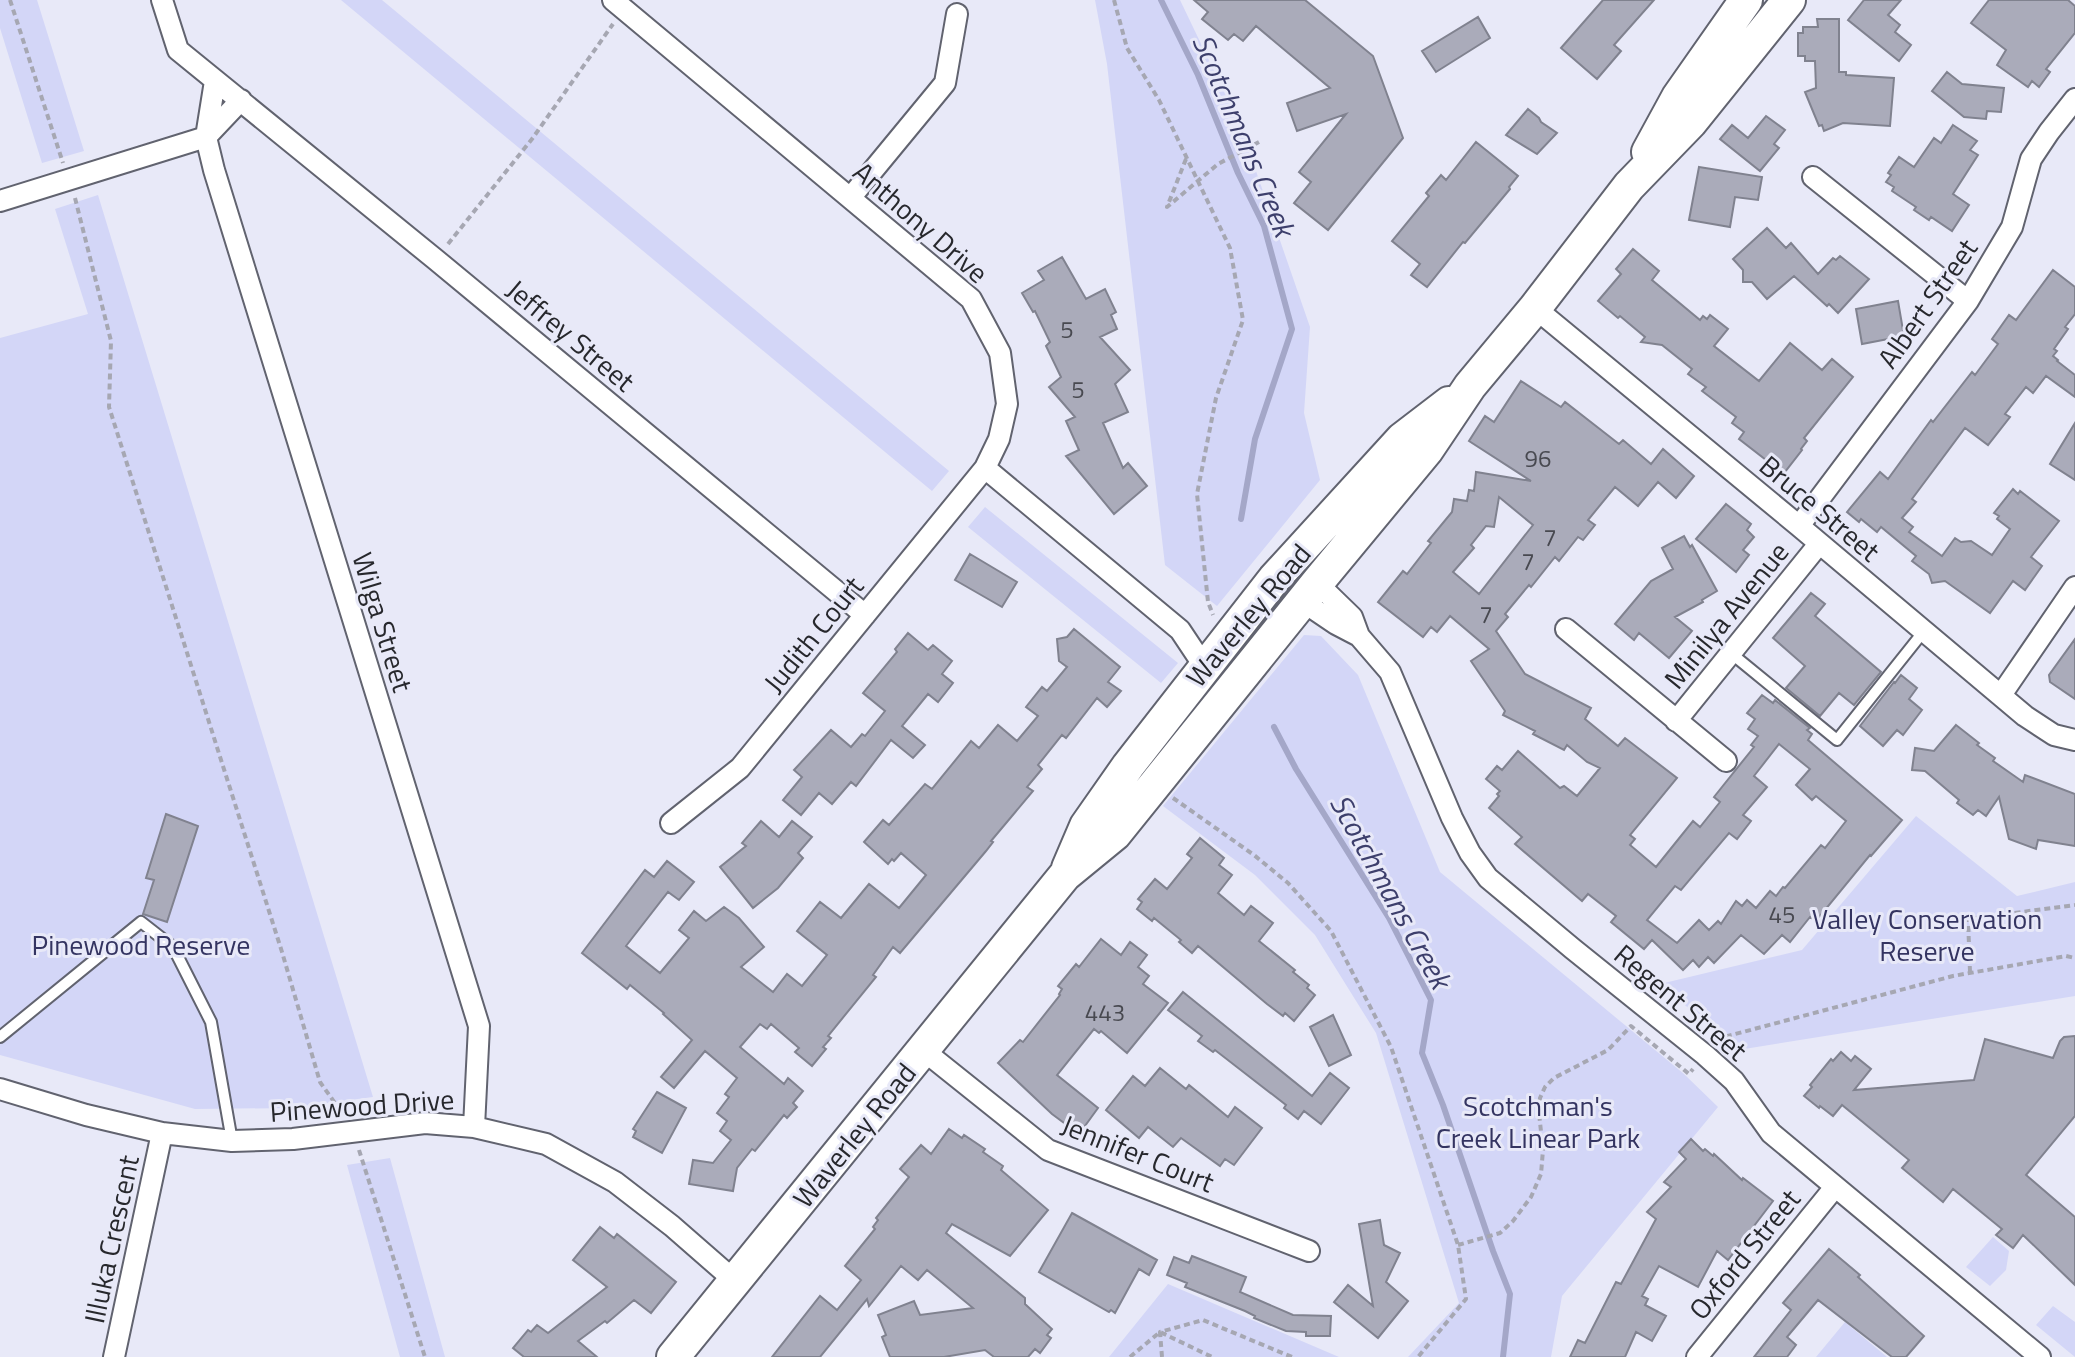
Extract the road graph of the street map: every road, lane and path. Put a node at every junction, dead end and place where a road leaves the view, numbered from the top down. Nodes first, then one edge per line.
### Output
1 (10, 0) edge
2 (162, 0) edge
3 (1114, 0) edge
4 (1746, 0) edge
5 (1789, 0) edge
6 (628, 6) edge
7 (957, 14) dead end
8 (215, 81) junction
9 (2075, 99) edge
10 (241, 100) junction
11 (206, 137) junction
12 (1259, 142) dead end
13 (1186, 158) junction
14 (1813, 177) dead end
15 (69, 179) junction
16 (1197, 182) junction
17 (1629, 186) junction
18 (851, 197) junction
19 (0, 201) edge
20 (435, 259) junction
21 (1968, 301) junction
22 (1535, 308) junction
23 (1470, 386) junction
24 (985, 468) junction
25 (1799, 526) junction
26 (1819, 544) junction
27 (1280, 573) junction
28 (2075, 587) edge
29 (1310, 592) junction
30 (865, 615) junction
31 (1566, 629) dead end
32 (1180, 630) junction
33 (1924, 631) junction
34 (1211, 648) junction
35 (1732, 654) junction
36 (2001, 695) junction
37 (1676, 721) junction
38 (2075, 740) edge
39 (1726, 761) dead end
40 (1154, 785) junction
41 (671, 823) dead end
42 (1065, 875) junction
43 (2075, 905) edge
44 (2075, 958) edge
45 (1970, 972) junction
46 (1631, 1026) dead end
47 (0, 1037) edge
48 (923, 1050) junction
49 (1705, 1055) junction
50 (0, 1089) edge
51 (474, 1127) junction
52 (353, 1130) junction
53 (162, 1133) junction
54 (232, 1141) junction
55 (1835, 1187) junction
56 (1458, 1245) junction
57 (1309, 1251) dead end
58 (735, 1281) junction
59 (1160, 1332) junction
60 (114, 1357) edge
61 (425, 1357) edge
62 (673, 1357) edge
63 (1130, 1357) edge
64 (1162, 1357) edge
65 (1212, 1357) edge
66 (1292, 1357) edge
67 (1418, 1357) edge
68 (1697, 1357) edge
69 (2040, 1357) edge

1 - 15 path
2 - 8 street
3 - 13 path
4 - 17 main road, Waverley Road
5 - 17 main road, Waverley Road
6 - 18 street, Anthony Drive
6 - 20 path
7 - 18 street
8 - 10 street
8 - 11 street, Wilga Street
9 - 21 street, Albert Street
10 - 11 street
10 - 20 street, Jeffrey Street
11 - 15 street
11 - 51 street, Wilga Street
12 - 16 path
13 - 16 path
13 - 16 path
14 - 21 street
15 - 19 street
15 - 52 path
16 - 34 path
17 - 22 main road, Waverley Road
18 - 24 street, Anthony Drive
20 - 30 street, Jeffrey Street
21 - 25 street, Albert Street
22 - 23 main road, Waverley Road
22 - 25 street, Bruce Street
23 - 27 main road, Waverley Road
23 - 29 main road, Waverley Road
24 - 30 street, Judith Court
24 - 32 street
25 - 26 street, Bruce Street
26 - 33 street, Bruce Street
26 - 35 street, Minilya Avenue
27 - 29 main road
27 - 34 main road, Waverley Road
28 - 36 street
29 - 40 main road, Waverley Road
29 - 49 street, Regent Street
30 - 41 street, Judith Court
31 - 37 street
32 - 34 street
32 - 34 street
33 - 35 lane
33 - 36 street, Bruce Street
34 - 42 main road, Waverley Road
35 - 37 street, Minilya Avenue
36 - 38 street, Bruce Street
37 - 39 street
40 - 42 main road, Waverley Road
40 - 56 path
42 - 48 main road, Waverley Road
43 - 45 path
44 - 45 path
45 - 49 path
46 - 56 path
47 - 54 lane
48 - 57 street, Jennifer Court
48 - 58 main road, Waverley Road
49 - 55 street, Regent Street
50 - 53 street, Pinewood Drive
51 - 52 street, Pinewood Drive
51 - 58 street, Pinewood Drive
52 - 54 street, Pinewood Drive
52 - 61 path
53 - 54 street, Pinewood Drive
53 - 60 street, Illuka Crescent
55 - 68 street, Oxford Street
55 - 69 street, Regent Street
56 - 67 path
58 - 62 main road, Waverley Road
59 - 63 path
59 - 64 path
59 - 65 path
59 - 66 path

